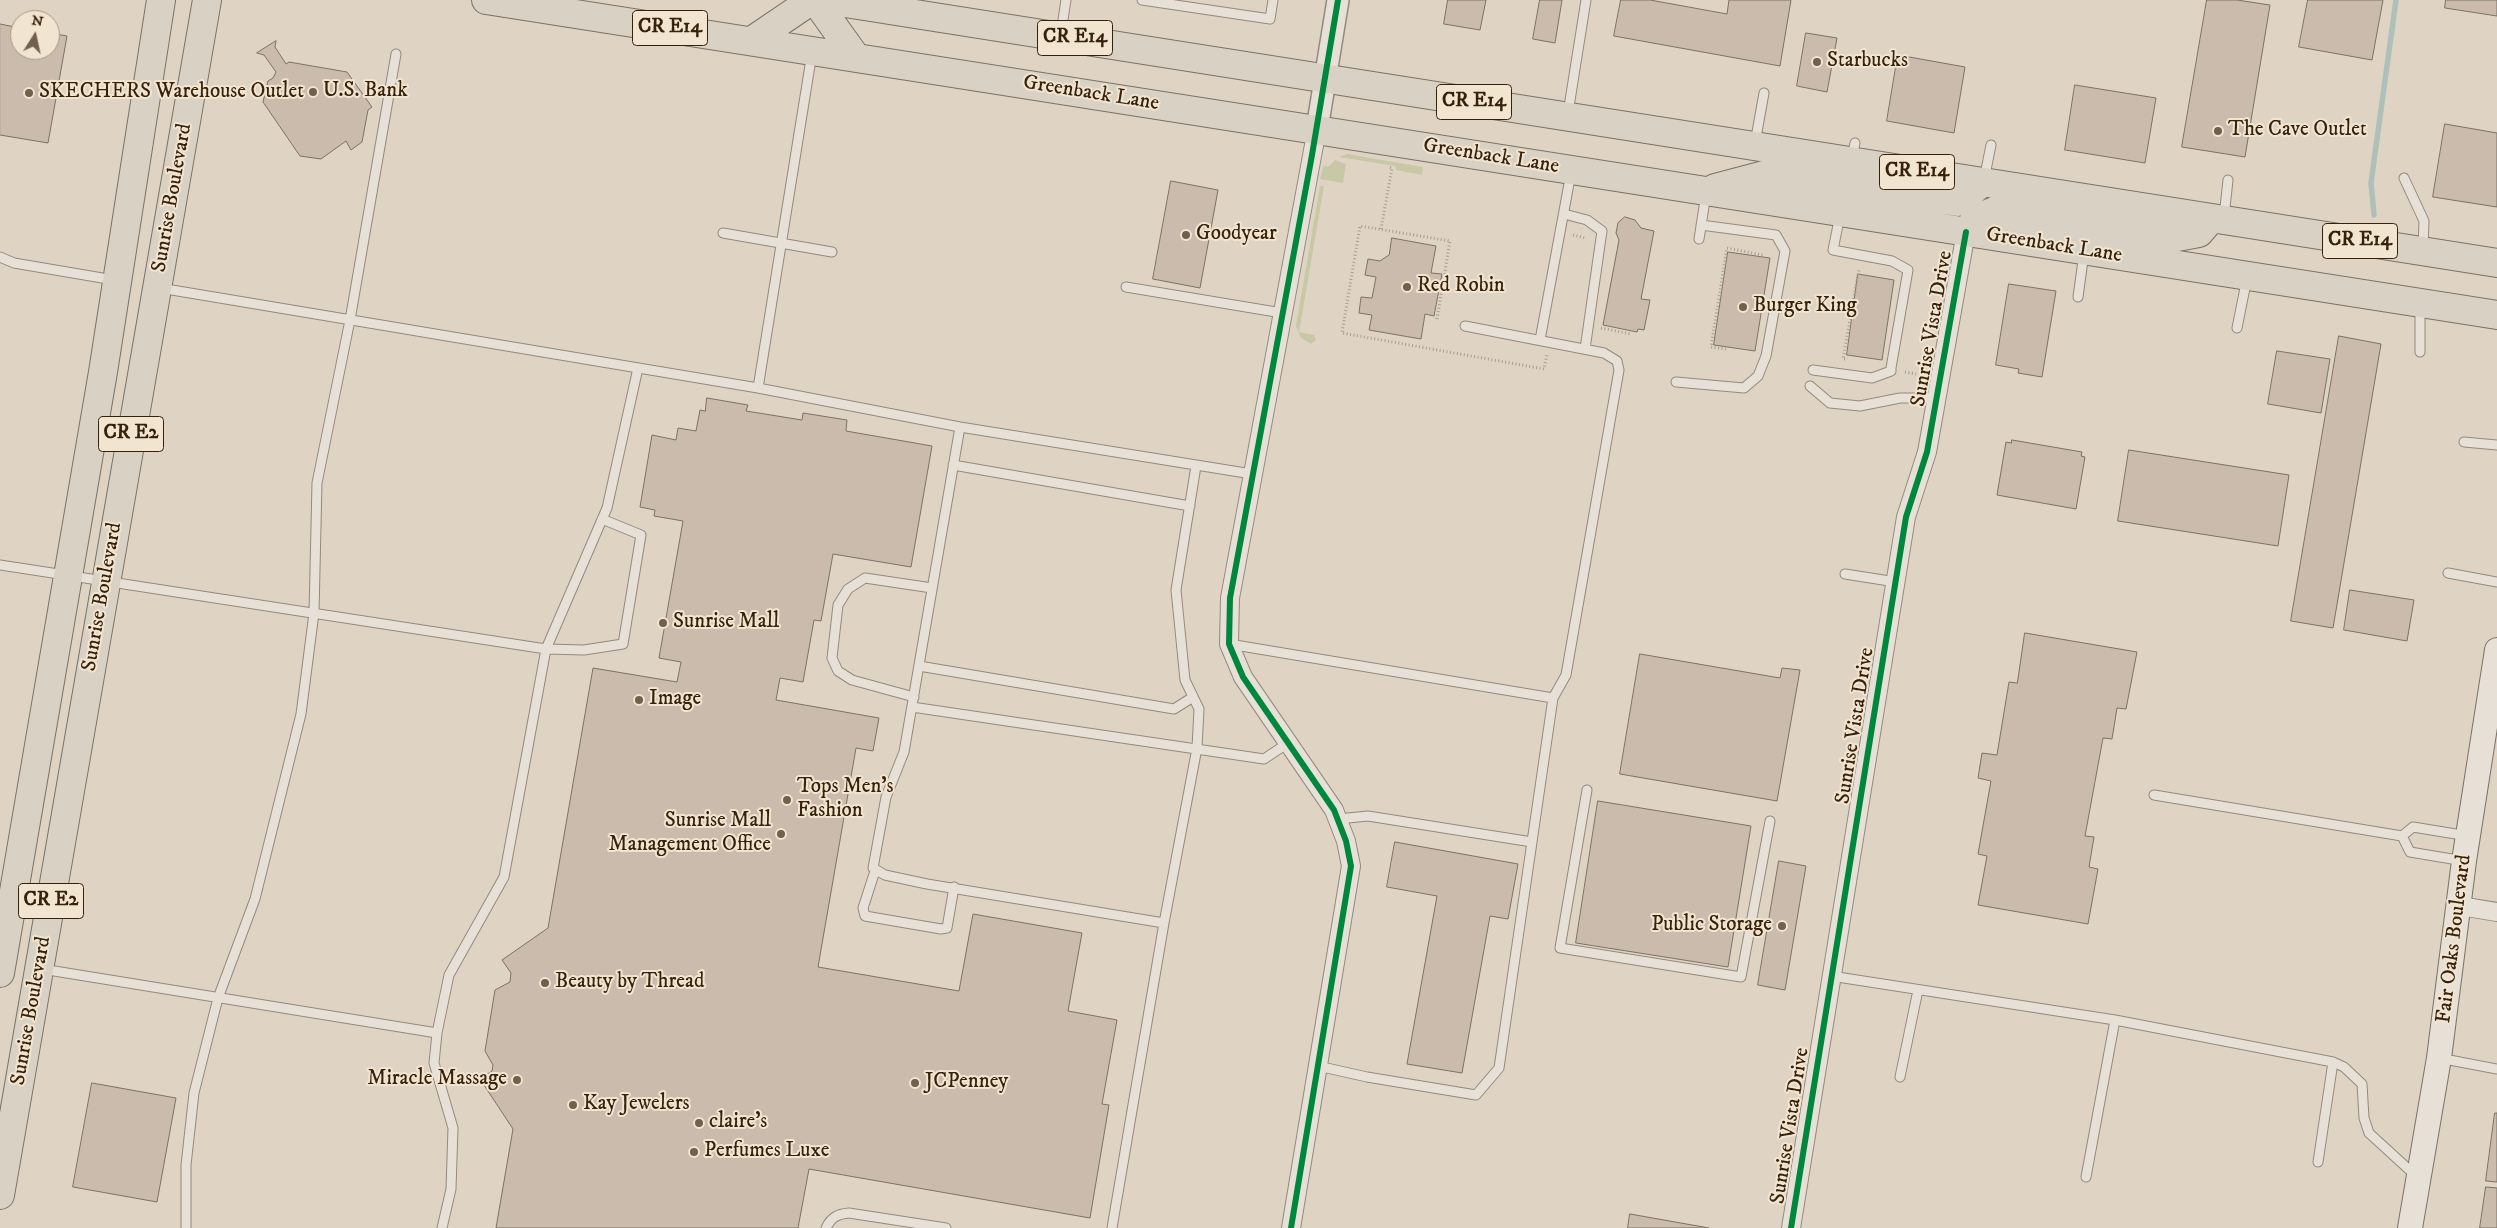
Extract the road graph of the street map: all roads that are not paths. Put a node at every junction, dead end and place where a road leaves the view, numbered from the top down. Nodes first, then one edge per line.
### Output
1 (161, 0) edge
2 (207, 0) edge
3 (486, 0) edge
4 (814, 0) edge
5 (826, 0) edge
6 (1066, 0) edge
7 (1142, 0) edge
8 (1273, 0) edge
9 (1338, 0) edge
10 (1586, 0) edge
11 (1060, 36) junction
12 (753, 40) junction
13 (812, 50) junction
14 (396, 54) dead end
15 (856, 56) junction
16 (1325, 79) junction
17 (1764, 93) dead end
18 (1567, 116) junction
19 (1317, 129) junction
20 (1991, 145) dead end
21 (1754, 146) junction
22 (1572, 170) junction
23 (2404, 178) dead end
24 (2228, 180) dead end
25 (1984, 182) junction
26 (1706, 191) junction
27 (1841, 212) junction
28 (1564, 214) junction
29 (2217, 220) junction
30 (1702, 225) junction
31 (1966, 232) junction
32 (723, 233) dead end
33 (1699, 239) dead end
34 (782, 243) junction
35 (2085, 250) junction
36 (2423, 251) junction
37 (832, 252) dead end
38 (0, 258) edge
39 (2497, 263) edge
40 (2248, 275) junction
41 (117, 280) junction
42 (156, 287) junction
43 (1126, 288) dead end
44 (2078, 297) dead end
45 (2420, 301) junction
46 (1282, 313) junction
47 (2497, 315) edge
48 (350, 320) junction
49 (1465, 326) dead end
50 (2237, 328) dead end
51 (1540, 340) junction
52 (1585, 349) junction
53 (2420, 352) dead end
54 (638, 368) junction
55 (1813, 370) dead end
56 (1676, 382) dead end
57 (1810, 386) dead end
58 (758, 388) junction
59 (1937, 398) junction
60 (960, 427) junction
61 (2464, 442) dead end
62 (2497, 445) edge
63 (953, 465) junction
64 (1196, 466) junction
65 (1252, 474) junction
66 (1190, 506) junction
67 (602, 518) junction
68 (0, 565) edge
69 (1845, 574) dead end
70 (2448, 574) dead end
71 (68, 576) junction
72 (105, 581) junction
73 (1896, 582) junction
74 (2497, 582) edge
75 (932, 588) junction
76 (314, 613) junction
77 (1229, 644) junction
78 (546, 649) junction
79 (2497, 650) edge
80 (919, 666) junction
81 (914, 697) junction
82 (1193, 697) junction
83 (1553, 698) junction
84 (912, 707) junction
85 (1288, 744) junction
86 (1197, 748) junction
87 (1587, 790) dead end
88 (2154, 795) dead end
89 (1338, 819) junction
90 (1770, 821) dead end
91 (2402, 836) junction
92 (2468, 836) junction
93 (1532, 842) junction
94 (2464, 861) junction
95 (874, 871) junction
96 (954, 887) junction
97 (2460, 906) junction
98 (2497, 912) edge
99 (1164, 923) junction
100 (1, 958) edge
101 (39, 969) junction
102 (1831, 976) junction
103 (1918, 990) junction
104 (218, 998) junction
105 (2115, 1020) junction
106 (437, 1033) junction
107 (2439, 1058) junction
108 (2333, 1062) junction
109 (1318, 1066) junction
110 (2497, 1068) edge
111 (1900, 1077) dead end
112 (2318, 1162) dead end
113 (2086, 1177) dead end
114 (2419, 1180) junction
115 (0, 1195) edge
116 (186, 1228) edge
117 (442, 1228) edge
118 (826, 1228) edge
119 (946, 1228) edge
120 (1112, 1228) edge
121 (1292, 1228) edge
122 (1791, 1228) edge
123 (2410, 1228) edge

1 - 41 main road, Sunrise Boulevard / CR E2
2 - 42 main road, Sunrise Boulevard / CR E2
3 - 12 main road, Greenback Lane / CR E14
4 - 12 main road
4 - 15 main road
5 - 11 main road, CR E14
6 - 11 lane
7 - 8 lane
9 - 16 street
10 - 18 lane
11 - 16 main road, CR E14
12 - 13 main road, Greenback Lane / CR E14
13 - 15 main road, Greenback Lane / CR E14
13 - 34 lane
14 - 48 lane
15 - 19 main road, Greenback Lane / CR E14
16 - 18 main road, CR E14
16 - 19 street
17 - 21 lane
18 - 21 main road, CR E14
19 - 22 main road, Greenback Lane / CR E14
19 - 46 street
20 - 25 lane
21 - 25 main road, CR E14
22 - 26 main road, Greenback Lane / CR E14
22 - 28 lane
23 - 36 lane
24 - 29 lane
25 - 26 main road
25 - 29 main road, CR E14
26 - 27 main road, Greenback Lane / CR E14
26 - 30 lane
27 - 31 main road, Greenback Lane / CR E14
27 - 55 lane
28 - 51 lane
28 - 52 lane
29 - 31 main road
29 - 36 main road, CR E14
30 - 33 lane
30 - 56 lane
31 - 35 main road, Greenback Lane / CR E14
31 - 59 street, Sunrise Vista Drive
32 - 34 lane
34 - 37 lane
34 - 58 lane
35 - 40 main road, Greenback Lane / CR E14
35 - 44 lane
36 - 39 main road, CR E14
38 - 41 lane
40 - 45 main road, Greenback Lane / CR E14
40 - 50 lane
41 - 71 main road, Sunrise Boulevard / CR E2
42 - 48 lane
42 - 72 main road, Sunrise Boulevard / CR E2
43 - 46 lane
45 - 47 main road, Greenback Lane / CR E14
45 - 53 lane
46 - 65 street
48 - 54 lane
48 - 76 lane
49 - 51 lane
51 - 52 lane
52 - 83 lane
54 - 58 lane
54 - 67 lane
57 - 59 lane
58 - 60 lane
59 - 73 street, Sunrise Vista Drive
60 - 63 lane
60 - 64 lane
61 - 62 lane
63 - 66 lane
63 - 75 lane
64 - 65 lane
64 - 66 lane
65 - 77 street
66 - 82 lane
67 - 78 lane
67 - 78 lane
68 - 71 lane
69 - 73 lane
70 - 74 lane
71 - 72 lane
71 - 100 main road, Sunrise Boulevard / CR E2
72 - 76 lane
72 - 101 main road, Sunrise Boulevard / CR E2
73 - 102 street, Sunrise Vista Drive
75 - 80 lane
75 - 81 lane
76 - 78 lane
76 - 104 lane
77 - 83 lane
77 - 85 street
78 - 106 lane
79 - 92 main road, Fair Oaks Boulevard
80 - 81 lane
80 - 82 lane
81 - 84 lane
82 - 86 lane
83 - 93 lane
84 - 86 lane
84 - 95 lane
85 - 86 lane
85 - 89 street
86 - 99 lane
87 - 90 lane
88 - 91 lane
89 - 93 lane
89 - 109 street
91 - 92 lane
91 - 94 lane
92 - 94 main road, Fair Oaks Boulevard
93 - 109 lane
94 - 97 main road, Fair Oaks Boulevard
95 - 96 lane
95 - 96 lane
96 - 99 lane
97 - 98 street
97 - 107 main road, Fair Oaks Boulevard
99 - 120 lane
101 - 104 lane
101 - 115 main road, Sunrise Boulevard / CR E2
102 - 103 lane
102 - 122 street, Sunrise Vista Drive
103 - 105 lane
103 - 111 lane
104 - 106 lane
104 - 116 lane
105 - 108 lane
105 - 113 lane
106 - 117 lane
107 - 110 lane
107 - 114 main road, Fair Oaks Boulevard
108 - 112 lane
108 - 114 lane
109 - 121 street
114 - 123 main road, Fair Oaks Boulevard
118 - 119 lane

